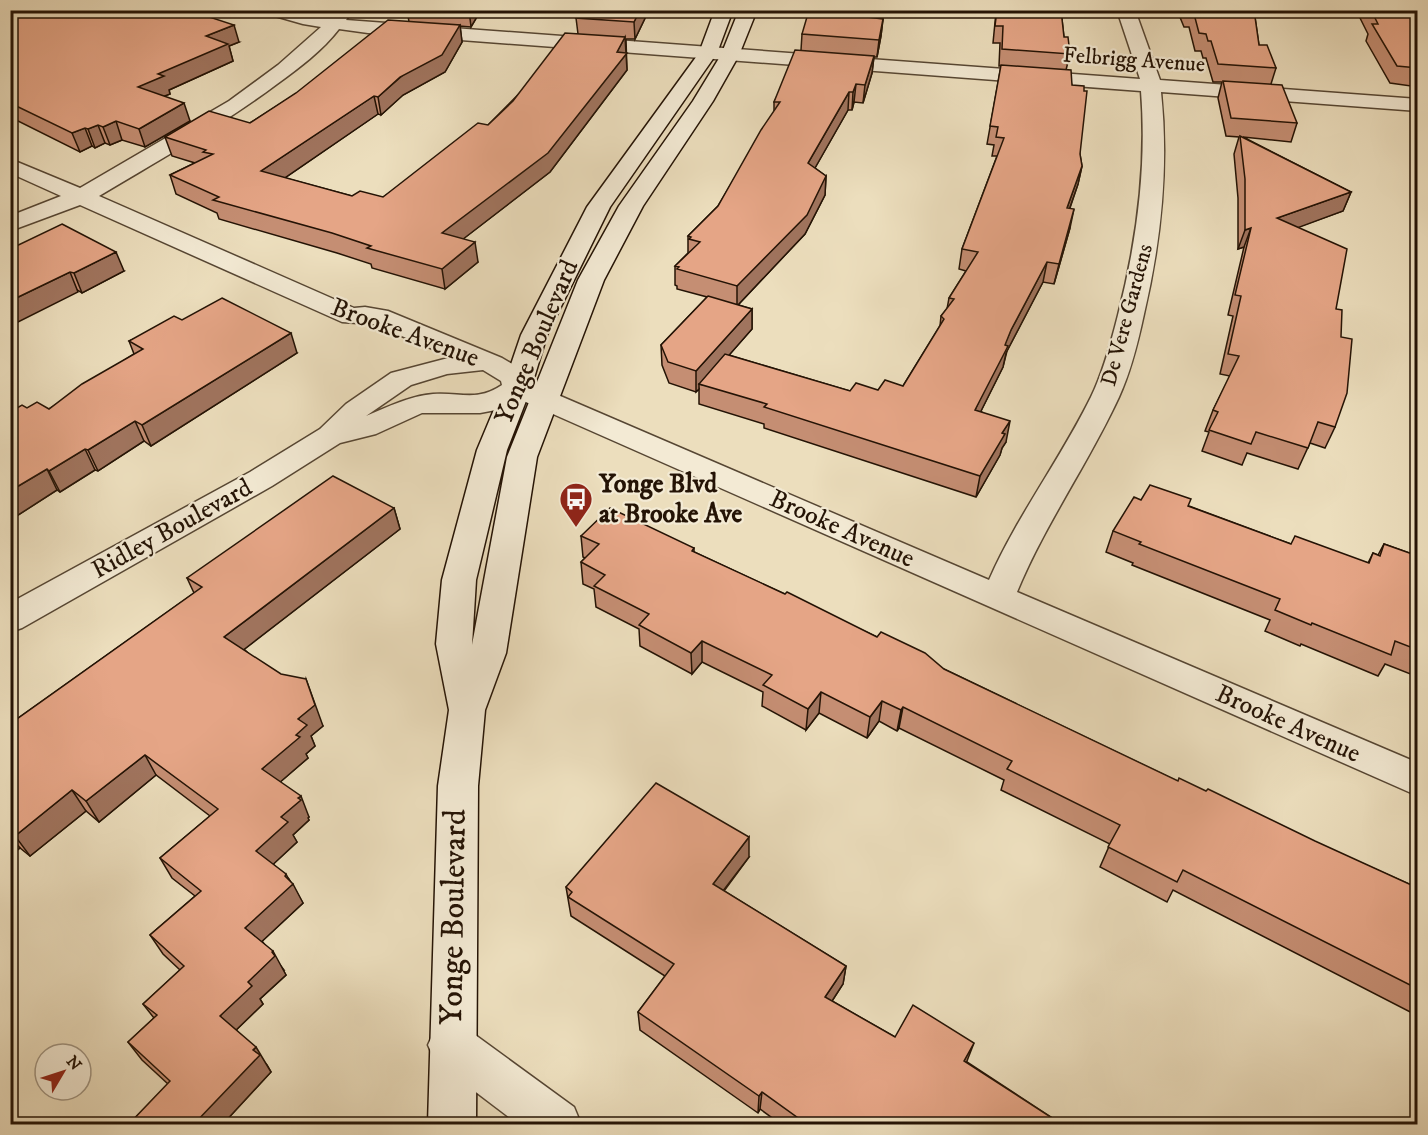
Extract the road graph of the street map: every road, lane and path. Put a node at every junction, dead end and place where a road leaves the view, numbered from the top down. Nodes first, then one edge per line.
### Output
1 (274, 10) edge
2 (724, 10) edge
3 (748, 10) edge
4 (1126, 10) edge
5 (340, 17) edge
6 (719, 54) junction
7 (1151, 86) junction
8 (1418, 105) edge
9 (10, 165) edge
10 (82, 196) junction
11 (10, 225) edge
12 (351, 316) junction
13 (484, 362) junction
14 (401, 379) junction
15 (530, 394) junction
16 (330, 436) junction
17 (998, 597) junction
18 (10, 619) edge
19 (466, 710) junction
20 (1418, 780) edge
21 (451, 1045) junction
22 (452, 1125) edge
23 (556, 1125) edge

1 - 5 street, Felbrigg Avenue
2 - 6 street, Yonge Boulevard
3 - 6 street, Yonge Boulevard
4 - 7 street, De Vere Gardens
5 - 6 street, Felbrigg Avenue
5 - 10 street
6 - 7 street, Felbrigg Avenue
6 - 15 street, Yonge Boulevard
6 - 15 street, Yonge Boulevard
7 - 8 street, Felbrigg Avenue
7 - 17 street, De Vere Gardens
9 - 10 street, Brooke Avenue
10 - 11 street
10 - 12 street, Brooke Avenue
12 - 13 street, Brooke Avenue
12 - 14 street
13 - 14 street, Ridley Boulevard
13 - 15 street, Brooke Avenue
14 - 16 street, Ridley Boulevard
15 - 16 street, Ridley Boulevard
15 - 17 street, Brooke Avenue
15 - 19 street, Yonge Boulevard
15 - 19 street, Yonge Boulevard
16 - 18 street, Ridley Boulevard
17 - 20 street, Brooke Avenue
19 - 21 street, Yonge Boulevard
21 - 22 street, Yonge Boulevard
21 - 23 street

